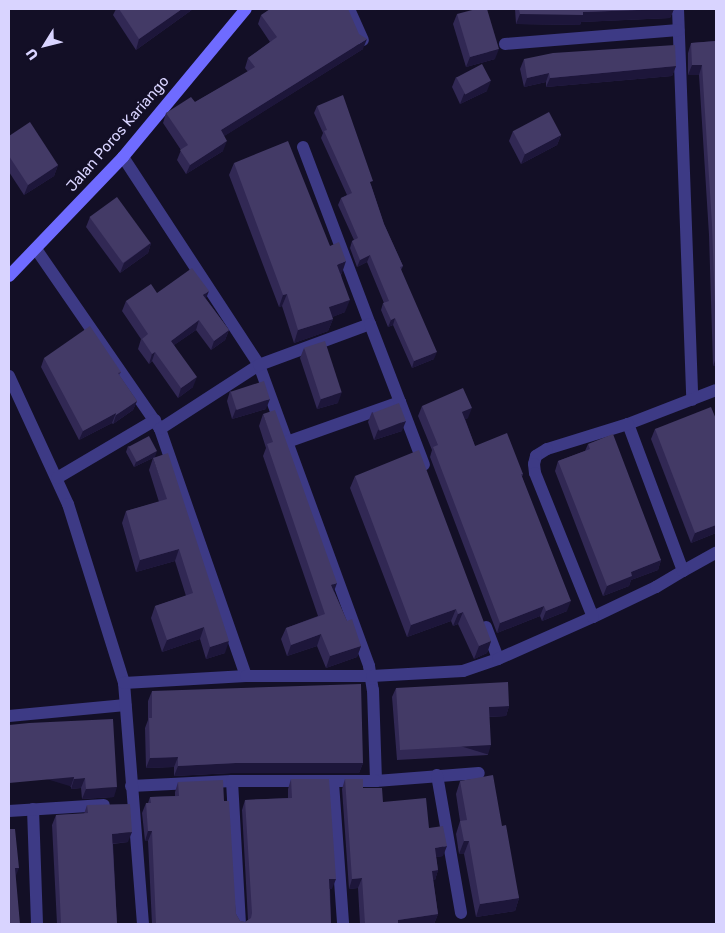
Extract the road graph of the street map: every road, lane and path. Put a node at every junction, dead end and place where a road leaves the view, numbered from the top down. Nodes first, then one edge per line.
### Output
1 (246, 9) edge
2 (349, 9) edge
3 (678, 9) edge
4 (678, 30) junction
5 (363, 40) edge
6 (505, 44) dead end
7 (303, 147) dead end
8 (124, 156) junction
9 (36, 249) junction
10 (9, 276) edge
11 (370, 324) junction
12 (259, 365) junction
13 (9, 376) edge
14 (716, 390) edge
15 (692, 400) junction
16 (400, 402) junction
17 (628, 424) junction
18 (158, 425) junction
19 (287, 442) junction
20 (428, 476) edge
21 (57, 478) junction
22 (716, 553) edge
23 (683, 571) junction
24 (481, 613) edge
25 (593, 617) junction
26 (498, 659) junction
27 (246, 676) junction
28 (372, 676) junction
29 (124, 683) junction
30 (125, 705) junction
31 (9, 716) edge
32 (479, 773) dead end
33 (437, 774) junction
34 (232, 781) junction
35 (376, 781) junction
36 (333, 783) junction
37 (131, 786) junction
38 (124, 804) junction
39 (32, 809) junction
40 (9, 811) edge
41 (461, 913) dead end
42 (37, 924) edge
43 (143, 924) edge
44 (240, 924) edge
45 (343, 924) edge

1 - 8 main road, Jalan Poros Kariango
2 - 5 street
3 - 4 street
4 - 6 street
4 - 15 street
7 - 11 street
8 - 9 main road, Jalan Poros Kariango
8 - 12 street
9 - 10 main road, Jalan Poros Kariango
9 - 18 street
11 - 12 street
11 - 16 street
12 - 18 street
12 - 19 street
13 - 21 street
14 - 15 street
15 - 17 street
16 - 19 street
16 - 20 street
17 - 23 street
17 - 25 street
18 - 21 street
18 - 27 street
19 - 28 street
21 - 29 street
22 - 23 street
23 - 25 street
24 - 26 street
25 - 26 street
26 - 28 street
27 - 28 street
27 - 29 street
28 - 35 street
29 - 30 street
30 - 31 street
30 - 37 street
32 - 33 street
33 - 35 street
33 - 41 street
34 - 36 street
34 - 37 street
34 - 44 street
35 - 36 street
36 - 45 street
37 - 38 street
38 - 39 street
38 - 43 street
39 - 40 street
39 - 42 street

